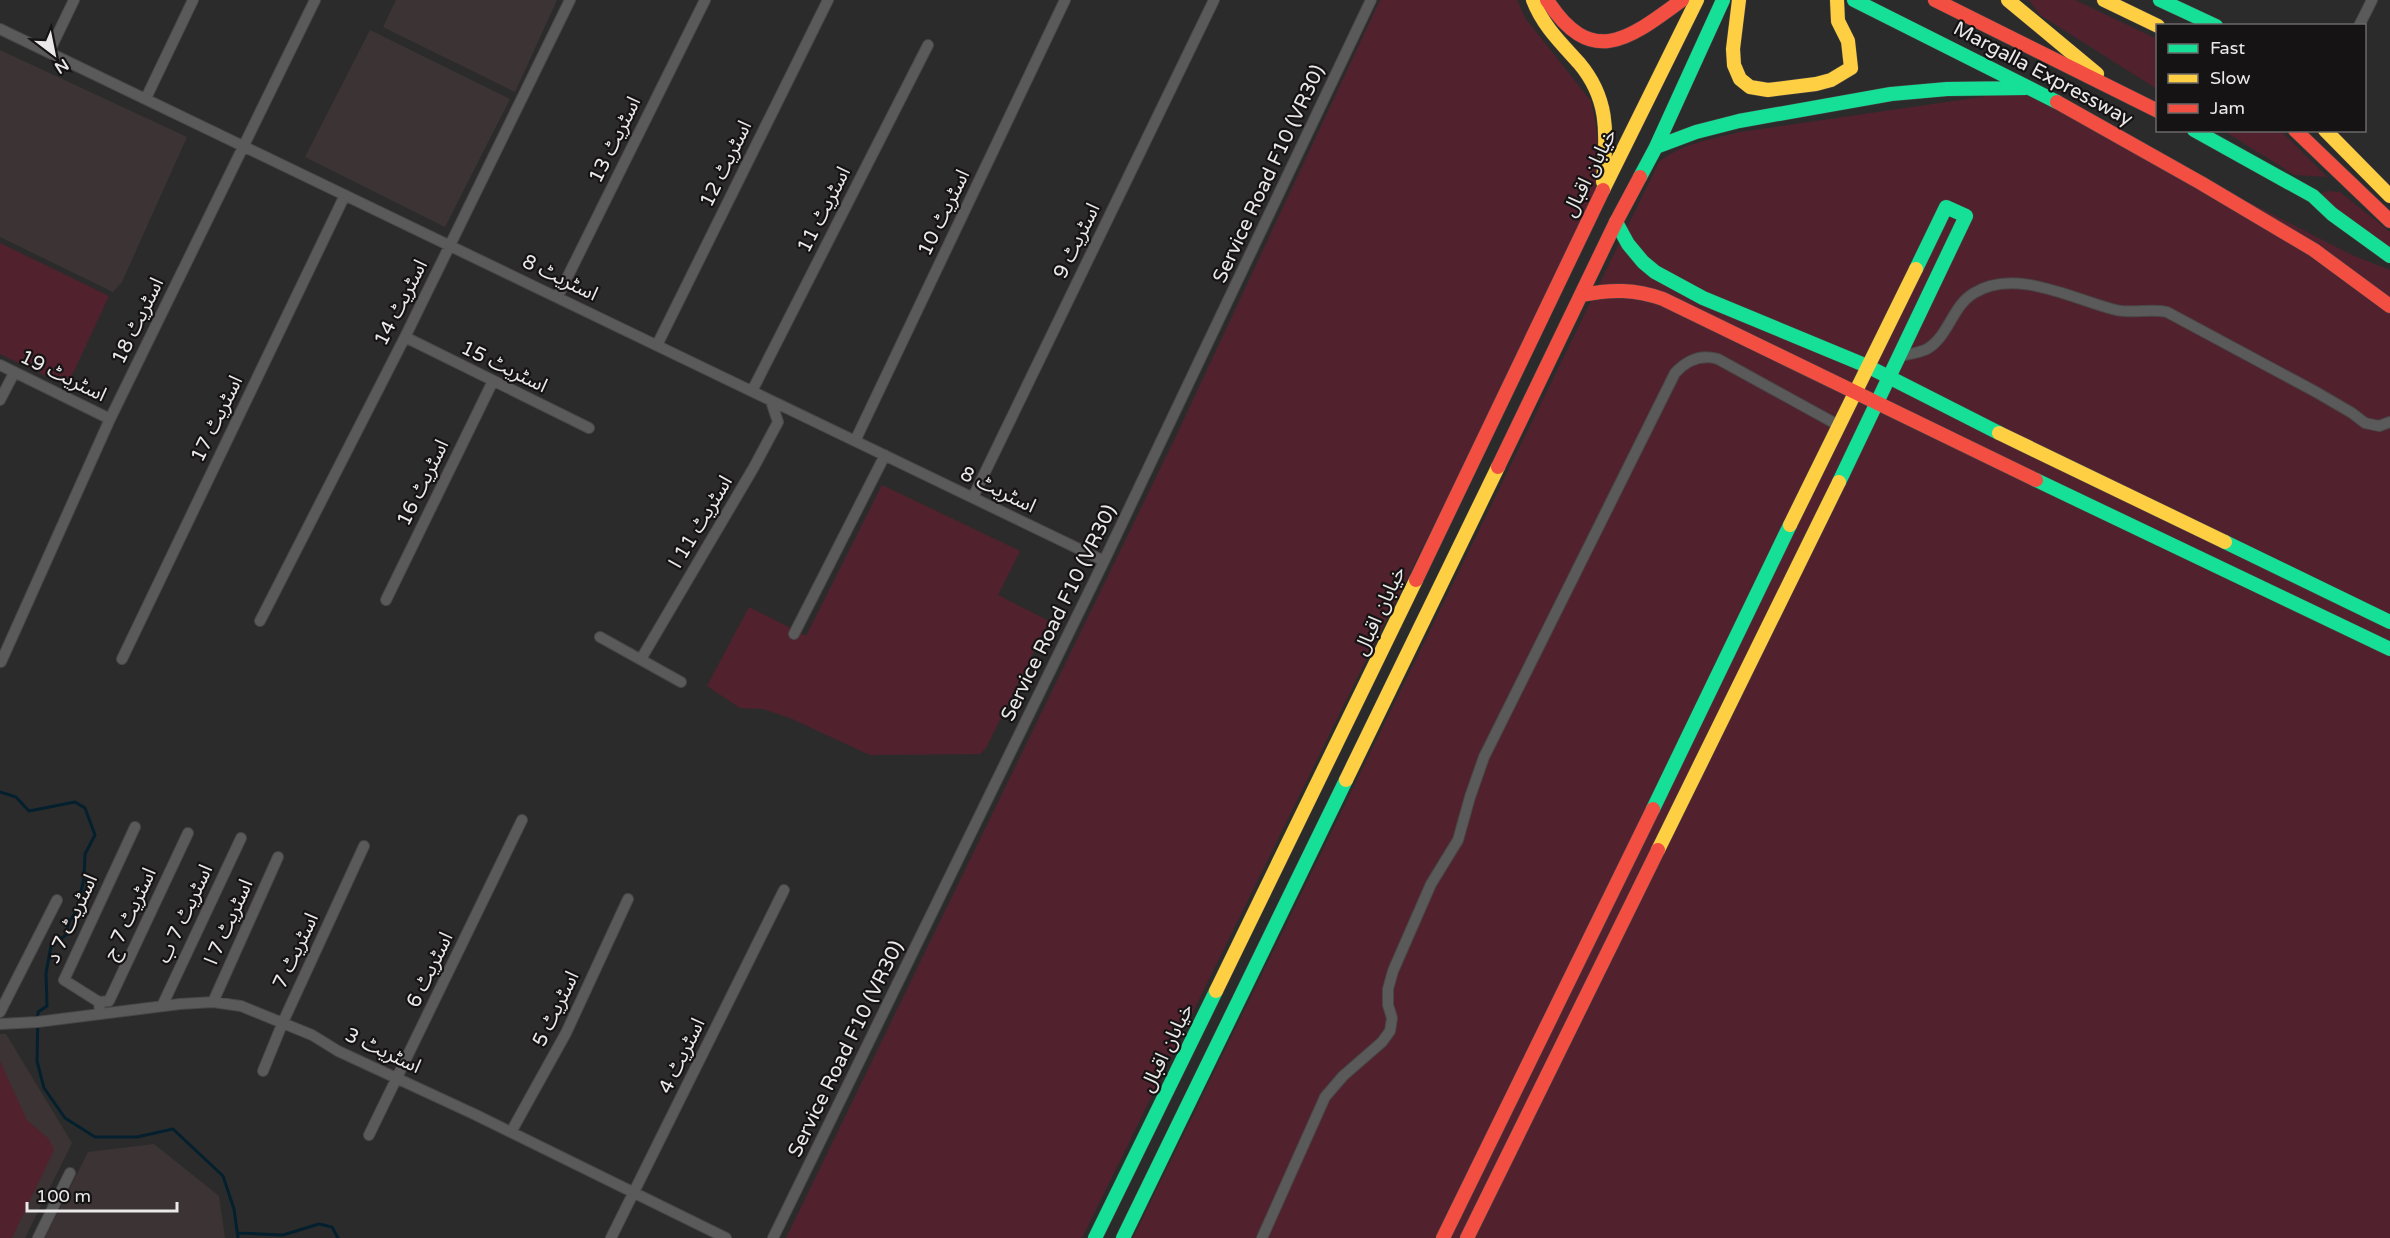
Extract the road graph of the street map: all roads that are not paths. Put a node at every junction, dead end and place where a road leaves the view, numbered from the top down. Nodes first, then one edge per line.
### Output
1 (74, 0) edge
2 (193, 0) edge
3 (315, 0) edge
4 (570, 0) edge
5 (705, 0) edge
6 (828, 0) edge
7 (1065, 0) edge
8 (1214, 0) edge
9 (1371, 0) edge
10 (1533, 0) edge
11 (1546, 0) edge
12 (1682, 0) edge
13 (1697, 0) edge
14 (1723, 0) edge
15 (1738, 0) edge
16 (1837, 0) edge
17 (1854, 0) edge
18 (1935, 0) edge
19 (2008, 0) edge
20 (2104, 0) edge
21 (2160, 0) edge
22 (2372, 0) edge
23 (2212, 24) edge
24 (2360, 24) edge
25 (2156, 26) edge
26 (0, 29) edge
27 (928, 45) dead end
28 (49, 52) junction
29 (2104, 82) junction
30 (2026, 88) junction
31 (146, 98) junction
32 (2156, 110) edge
33 (2198, 132) edge
34 (2297, 132) edge
35 (2327, 132) edge
36 (243, 145) junction
37 (1656, 147) junction
38 (1603, 189) junction
39 (345, 195) junction
40 (2390, 196) edge
41 (2390, 221) edge
42 (1616, 222) junction
43 (450, 246) junction
44 (2390, 256) edge
45 (1582, 295) junction
46 (558, 296) junction
47 (2390, 306) edge
48 (405, 337) junction
49 (657, 345) junction
50 (1900, 356) junction
51 (0, 365) edge
52 (1867, 366) junction
53 (15, 373) junction
54 (1889, 379) junction
55 (493, 381) junction
56 (752, 391) junction
57 (1854, 393) junction
58 (0, 400) edge
59 (771, 401) junction
60 (1877, 404) junction
61 (110, 419) junction
62 (2390, 422) edge
63 (1838, 424) junction
64 (589, 428) dead end
65 (855, 441) junction
66 (885, 455) junction
67 (973, 497) junction
68 (1104, 561) junction
69 (386, 600) dead end
70 (260, 621) dead end
71 (2390, 622) edge
72 (794, 634) dead end
73 (600, 637) dead end
74 (2390, 649) edge
75 (122, 659) dead end
76 (641, 659) junction
77 (1, 662) edge
78 (681, 682) dead end
79 (522, 820) dead end
80 (135, 827) dead end
81 (188, 833) dead end
82 (241, 838) dead end
83 (364, 846) dead end
84 (278, 857) dead end
85 (784, 890) dead end
86 (628, 899) dead end
87 (57, 900) dead end
88 (213, 1002) junction
89 (162, 1006) junction
90 (99, 1007) junction
91 (0, 1012) edge
92 (283, 1022) junction
93 (0, 1024) edge
94 (263, 1071) dead end
95 (398, 1078) junction
96 (511, 1132) junction
97 (369, 1135) dead end
98 (70, 1173) dead end
99 (634, 1194) junction
100 (38, 1238) edge
101 (611, 1238) edge
102 (726, 1238) edge
103 (774, 1238) edge
104 (1095, 1238) edge
105 (1123, 1238) edge
106 (1262, 1238) edge
107 (1443, 1238) edge
108 (1467, 1238) edge

1 - 28 street
2 - 31 street
3 - 36 street, اسٹریٹ 18
4 - 43 street, اسٹریٹ 14
5 - 46 street, اسٹریٹ 13
6 - 49 street, اسٹریٹ 12
7 - 65 street, اسٹریٹ 10
8 - 67 street, اسٹریٹ 9
9 - 68 street, Service Road F10 (VR30)
10 - 38 main road
11 - 12 main road
13 - 38 main road, خیابان اقبال
14 - 37 main road
15 - 16 main road
17 - 30 main road, Margalla Expressway
18 - 29 main road, Margalla Expressway
19 - 29 main road
20 - 25 main road
21 - 23 main road
22 - 24 street
26 - 28 street, اسٹریٹ 8
27 - 56 street, اسٹریٹ 11
28 - 31 street, اسٹریٹ 8
29 - 32 main road, Margalla Expressway
30 - 37 main road
30 - 47 main road, Margalla Expressway
31 - 36 street, اسٹریٹ 8
33 - 44 main road
34 - 41 main road
35 - 40 main road
36 - 39 street, اسٹریٹ 8
36 - 61 street, اسٹریٹ 18
37 - 42 main road
38 - 104 main road, خیابان اقبال
39 - 43 street, اسٹریٹ 8
39 - 75 street, اسٹریٹ 17
42 - 45 main road
42 - 52 main road
43 - 46 street, اسٹریٹ 8
43 - 48 street, اسٹریٹ 14
45 - 57 main road
45 - 105 main road
46 - 49 street, اسٹریٹ 8
48 - 55 street, اسٹریٹ 15
48 - 70 street, اسٹریٹ 14
49 - 56 street, اسٹریٹ 8
50 - 52 main road
50 - 54 main road
50 - 62 street
51 - 53 street, اسٹریٹ 19
52 - 54 main road
52 - 57 main road
53 - 58 street
53 - 61 street, اسٹریٹ 19
54 - 60 main road
54 - 71 main road
55 - 64 street, اسٹریٹ 15
55 - 69 street, اسٹریٹ 16
56 - 59 street, اسٹریٹ 8
57 - 60 main road
57 - 63 main road
59 - 65 street, اسٹریٹ 8
59 - 76 street, اسٹریٹ 11 ا
60 - 74 main road
60 - 108 main road
61 - 77 street, اسٹریٹ 18
63 - 106 street
63 - 107 main road
65 - 66 street, اسٹریٹ 8
66 - 67 street, اسٹریٹ 8
66 - 72 street
67 - 68 street, اسٹریٹ 8
68 - 103 street, Service Road F10 (VR30)
73 - 76 street
76 - 78 street
79 - 95 street, اسٹریٹ 6
80 - 90 street, اسٹریٹ 7 د
81 - 90 street, اسٹریٹ 7 ج
82 - 89 street, اسٹریٹ 7 ب
83 - 92 street, اسٹریٹ 7
84 - 88 street, اسٹریٹ 7 ا
85 - 99 street, اسٹریٹ 4
86 - 96 street, اسٹریٹ 5
87 - 91 street
88 - 89 street, اسٹریٹ 3
88 - 92 street, اسٹریٹ 3
89 - 90 street, اسٹریٹ 3
90 - 93 street, اسٹریٹ 3
92 - 94 street, اسٹریٹ 7
92 - 95 street, اسٹریٹ 3
95 - 96 street, اسٹریٹ 3
95 - 97 street, اسٹریٹ 6
96 - 99 street, اسٹریٹ 3
98 - 100 street
99 - 101 street, اسٹریٹ 4
99 - 102 street, اسٹریٹ 3

